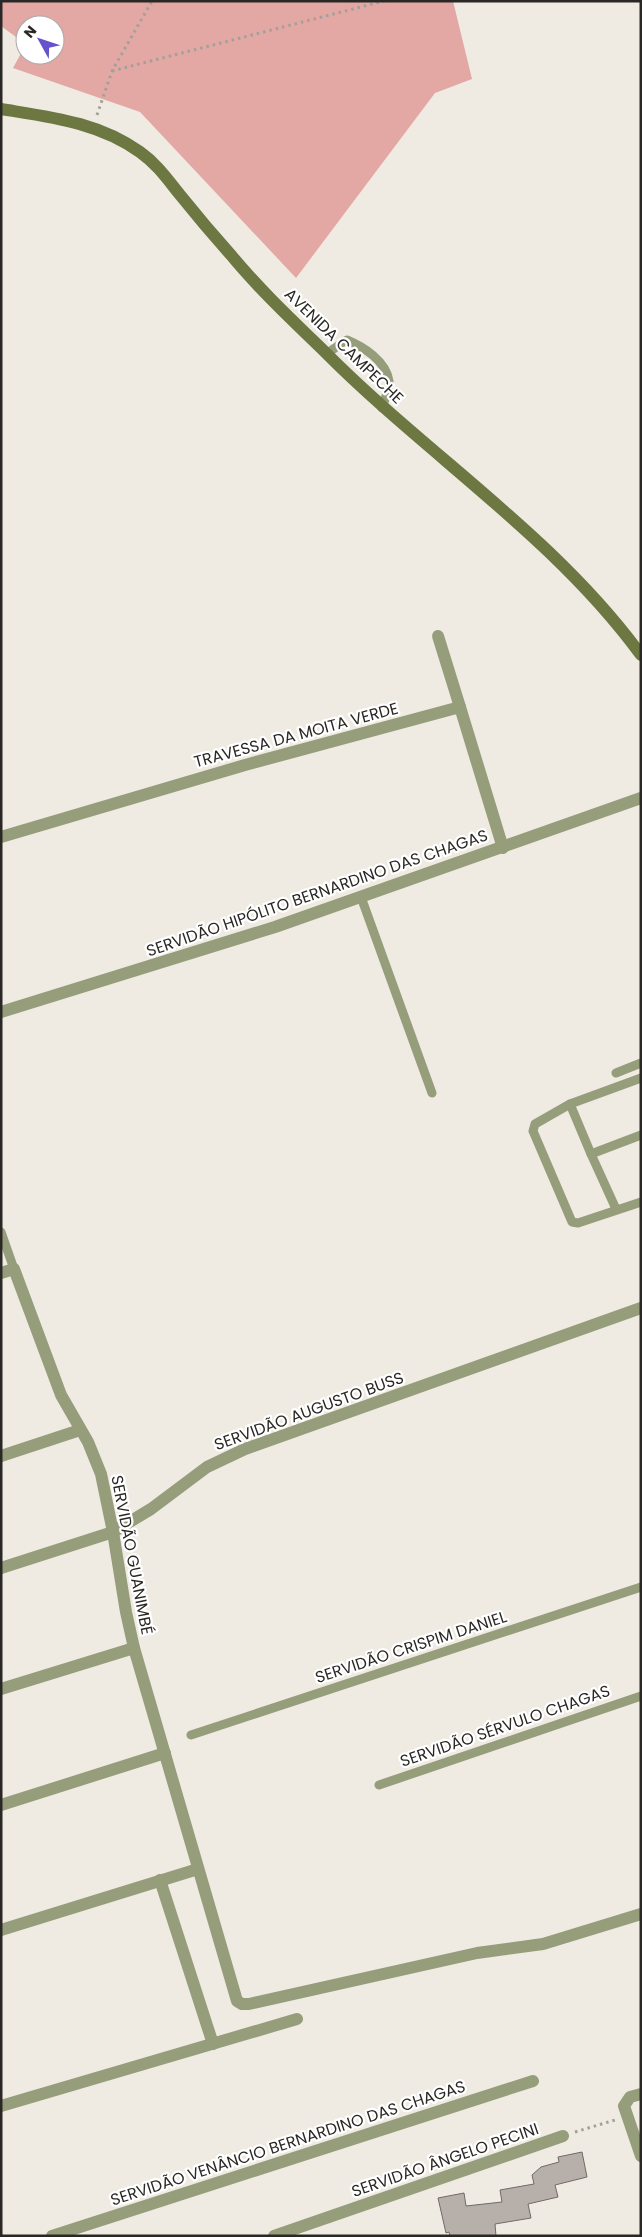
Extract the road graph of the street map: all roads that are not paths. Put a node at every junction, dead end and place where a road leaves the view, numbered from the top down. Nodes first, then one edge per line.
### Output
1 (1, 110) edge
2 (326, 354) junction
3 (382, 408) junction
4 (438, 636) dead end
5 (641, 655) edge
6 (460, 707) junction
7 (641, 798) edge
8 (1, 837) edge
9 (503, 848) junction
10 (361, 897) junction
11 (1, 1012) edge
12 (641, 1064) edge
13 (616, 1073) dead end
14 (641, 1078) edge
15 (432, 1093) dead end
16 (570, 1104) junction
17 (641, 1135) edge
18 (591, 1154) junction
19 (641, 1202) edge
20 (616, 1209) junction
21 (1, 1232) edge
22 (7, 1271) edge
23 (641, 1308) edge
24 (80, 1430) junction
25 (1, 1456) edge
26 (113, 1532) junction
27 (1, 1568) edge
28 (641, 1587) edge
29 (134, 1648) junction
30 (1, 1689) edge
31 (641, 1696) edge
32 (191, 1735) dead end
33 (165, 1754) junction
34 (379, 1785) dead end
35 (1, 1805) edge
36 (198, 1868) junction
37 (160, 1880) junction
38 (641, 1914) edge
39 (1, 1930) edge
40 (297, 2019) dead end
41 (213, 2044) junction
42 (533, 2081) dead end
43 (641, 2094) edge
44 (1, 2106) edge
45 (563, 2136) road end
46 (641, 2156) edge
47 (52, 2236) edge
48 (274, 2236) edge

1 - 2 main road, AVENIDA CAMPECHE
2 - 3 main road, AVENIDA CAMPECHE
2 - 3 lane
3 - 5 main road, AVENIDA CAMPECHE
4 - 6 street
6 - 8 street, TRAVESSA DA MOITA VERDE
6 - 9 street
7 - 9 street, SERVIDÃO HIPÓLITO BERNARDINO DAS CHAGAS
9 - 10 street, SERVIDÃO HIPÓLITO BERNARDINO DAS CHAGAS
10 - 11 street, SERVIDÃO HIPÓLITO BERNARDINO DAS CHAGAS
10 - 15 lane
12 - 13 lane
14 - 16 lane
16 - 18 lane
16 - 20 lane
17 - 18 lane
18 - 20 lane
19 - 20 lane
21 - 22 lane
22 - 24 street, SERVIDÃO GUANIMBÉ
23 - 26 street, SERVIDÃO AUGUSTO BUSS
24 - 25 street
24 - 26 street, SERVIDÃO GUANIMBÉ
26 - 27 street, SERVIDÃO AUGUSTO BUSS
26 - 29 street, SERVIDÃO GUANIMBÉ
28 - 32 lane, SERVIDÃO CRISPIM DANIEL
29 - 30 street
29 - 33 street, SERVIDÃO GUANIMBÉ
31 - 34 lane, SERVIDÃO SÉRVULO CHAGAS
33 - 35 street
33 - 36 street, SERVIDÃO GUANIMBÉ
36 - 37 street
36 - 38 street, SERVIDÃO GUANIMBÉ
37 - 39 street
37 - 41 street
40 - 41 street
41 - 44 street
42 - 47 street, SERVIDÃO VENÂNCIO BERNARDINO DAS CHAGAS
43 - 46 street
45 - 48 street, SERVIDÃO ÂNGELO PECINI

